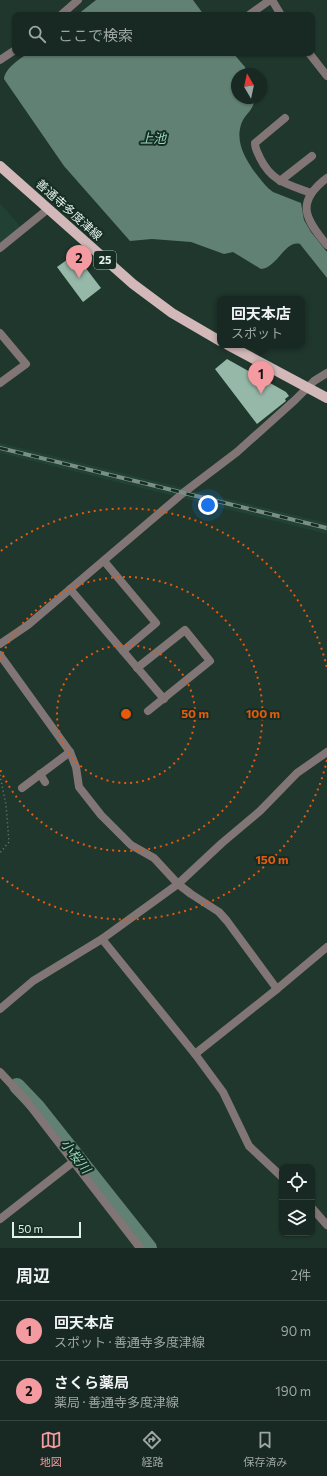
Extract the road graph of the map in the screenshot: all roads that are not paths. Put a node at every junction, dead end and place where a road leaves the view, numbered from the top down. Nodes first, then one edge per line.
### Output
1 (78, 0) edge
2 (271, 0) edge
3 (64, 12) edge
4 (253, 12) edge
5 (279, 12) edge
6 (12, 52) edge
7 (311, 56) edge
8 (0, 60) edge
9 (327, 76) edge
10 (285, 118) dead end
11 (312, 156) dead end
12 (0, 166) edge
13 (327, 178) edge
14 (280, 181) junction
15 (311, 193) junction
16 (48, 209) junction
17 (327, 245) edge
18 (0, 248) edge
19 (0, 333) edge
20 (217, 339) edge
21 (234, 348) edge
22 (327, 373) edge
23 (0, 383) edge
24 (307, 388) junction
25 (327, 398) edge
26 (104, 560) junction
27 (70, 589) junction
28 (0, 644) edge
29 (123, 651) junction
30 (0, 655) edge
31 (137, 668) junction
32 (164, 699) junction
33 (148, 711) dead end
34 (70, 752) junction
35 (327, 752) edge
36 (40, 774) junction
37 (45, 782) dead end
38 (22, 788) dead end
39 (178, 884) junction
40 (102, 939) junction
41 (327, 947) edge
42 (277, 989) junction
43 (0, 1009) edge
44 (195, 1054) junction
45 (0, 1072) edge
46 (73, 1162) junction
47 (279, 1174) edge
48 (315, 1211) edge
49 (0, 1218) edge
50 (327, 1225) edge
51 (140, 1248) edge

1 - 3 street
2 - 4 street
2 - 5 street
6 - 8 street
7 - 9 street
10 - 14 street
11 - 14 street
12 - 16 main road, 善通寺多度津線 / 25
13 - 15 street
14 - 15 street
15 - 17 street
16 - 18 street
16 - 20 main road, 善通寺多度津線 / 25
19 - 23 street
21 - 24 main road
22 - 24 street
24 - 25 main road
24 - 26 street
26 - 27 street
26 - 29 street
27 - 28 street
27 - 29 street
29 - 31 street
30 - 34 street
31 - 32 street
31 - 32 street
32 - 33 street
34 - 36 street
34 - 39 street
35 - 39 street
36 - 37 street
36 - 38 street
39 - 40 street
39 - 42 street
40 - 43 street
40 - 44 street
41 - 42 street
42 - 44 street
44 - 47 street
45 - 46 street
46 - 49 street
46 - 51 street
48 - 50 street

